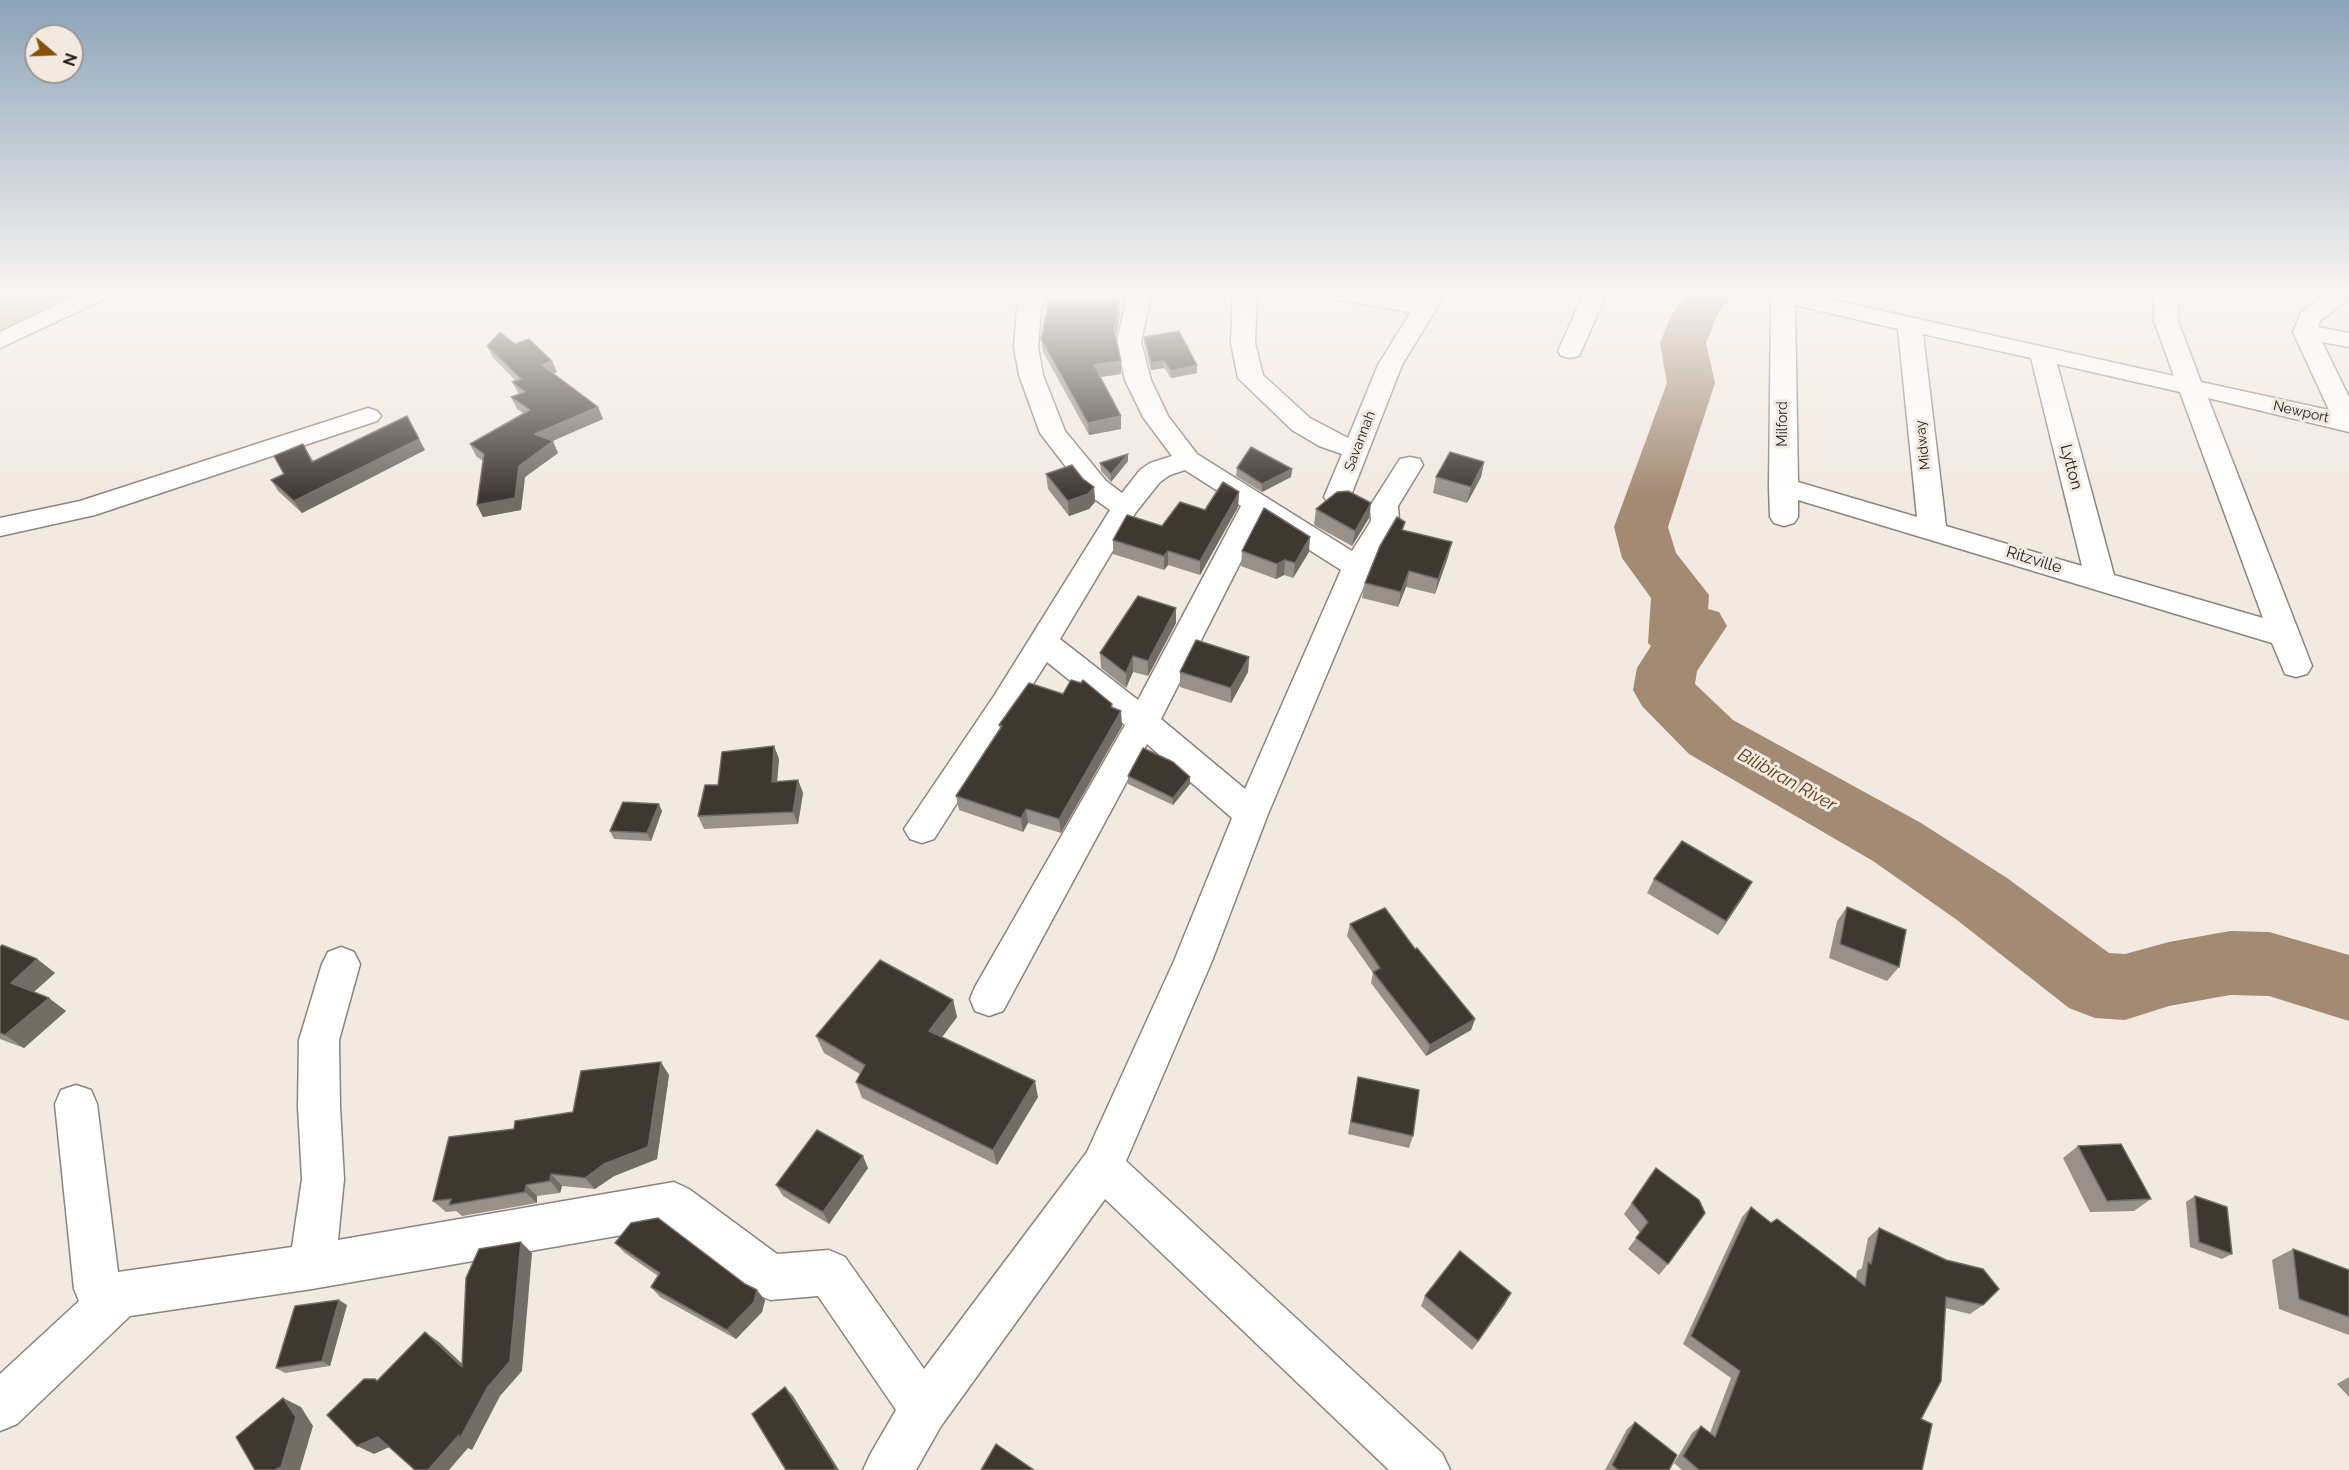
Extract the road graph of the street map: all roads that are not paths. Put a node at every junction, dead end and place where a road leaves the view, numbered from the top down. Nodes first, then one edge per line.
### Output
1 (1028, 360) edge
2 (1133, 360) edge
3 (1247, 360) edge
4 (1393, 360) edge
5 (1776, 360) edge
6 (1914, 360) edge
7 (2044, 360) edge
8 (2071, 360) edge
9 (2179, 360) edge
10 (2323, 360) edge
11 (2340, 386) edge
12 (2189, 387) junction
13 (368, 416) dead end
14 (2349, 423) edge
15 (1355, 450) junction
16 (1188, 460) junction
17 (1410, 465) dead end
18 (1784, 487) junction
19 (1338, 497) edge
20 (1257, 502) junction
21 (1125, 508) junction
22 (1784, 517) dead end
23 (0, 527) edge
24 (1932, 529) junction
25 (1357, 567) junction
26 (2101, 581) junction
27 (2283, 635) junction
28 (1043, 642) junction
29 (2295, 666) dead end
30 (1143, 722) junction
31 (1251, 814) junction
32 (922, 829) dead end
33 (340, 964) dead end
34 (989, 999) dead end
35 (76, 1104) dead end
36 (1102, 1167) junction
37 (312, 1267) junction
38 (119, 1295) junction
39 (0, 1407) edge
40 (924, 1409) junction
41 (888, 1470) edge
42 (1425, 1470) edge

1 - 21 street
2 - 16 street
3 - 15 street
4 - 15 street, Savannah
5 - 18 street, Milford
6 - 24 street, Midway
7 - 26 street, Lytton
8 - 12 street, Newport
9 - 12 street
10 - 11 street
11 - 14 street
12 - 14 street, Newport
12 - 27 street
13 - 23 street
15 - 19 street, Savannah
16 - 20 street
16 - 21 street
17 - 25 street
18 - 22 street, Milford
18 - 24 street, Ritzville
20 - 25 street
20 - 30 street
21 - 28 street
24 - 26 street, Ritzville
25 - 31 street
26 - 27 street, Ritzville
27 - 29 street
28 - 30 street
28 - 32 street
30 - 31 street
30 - 34 street
31 - 36 street
33 - 37 street
35 - 38 street
36 - 40 street
36 - 42 street
37 - 38 street
37 - 40 street
38 - 39 street
40 - 41 street

